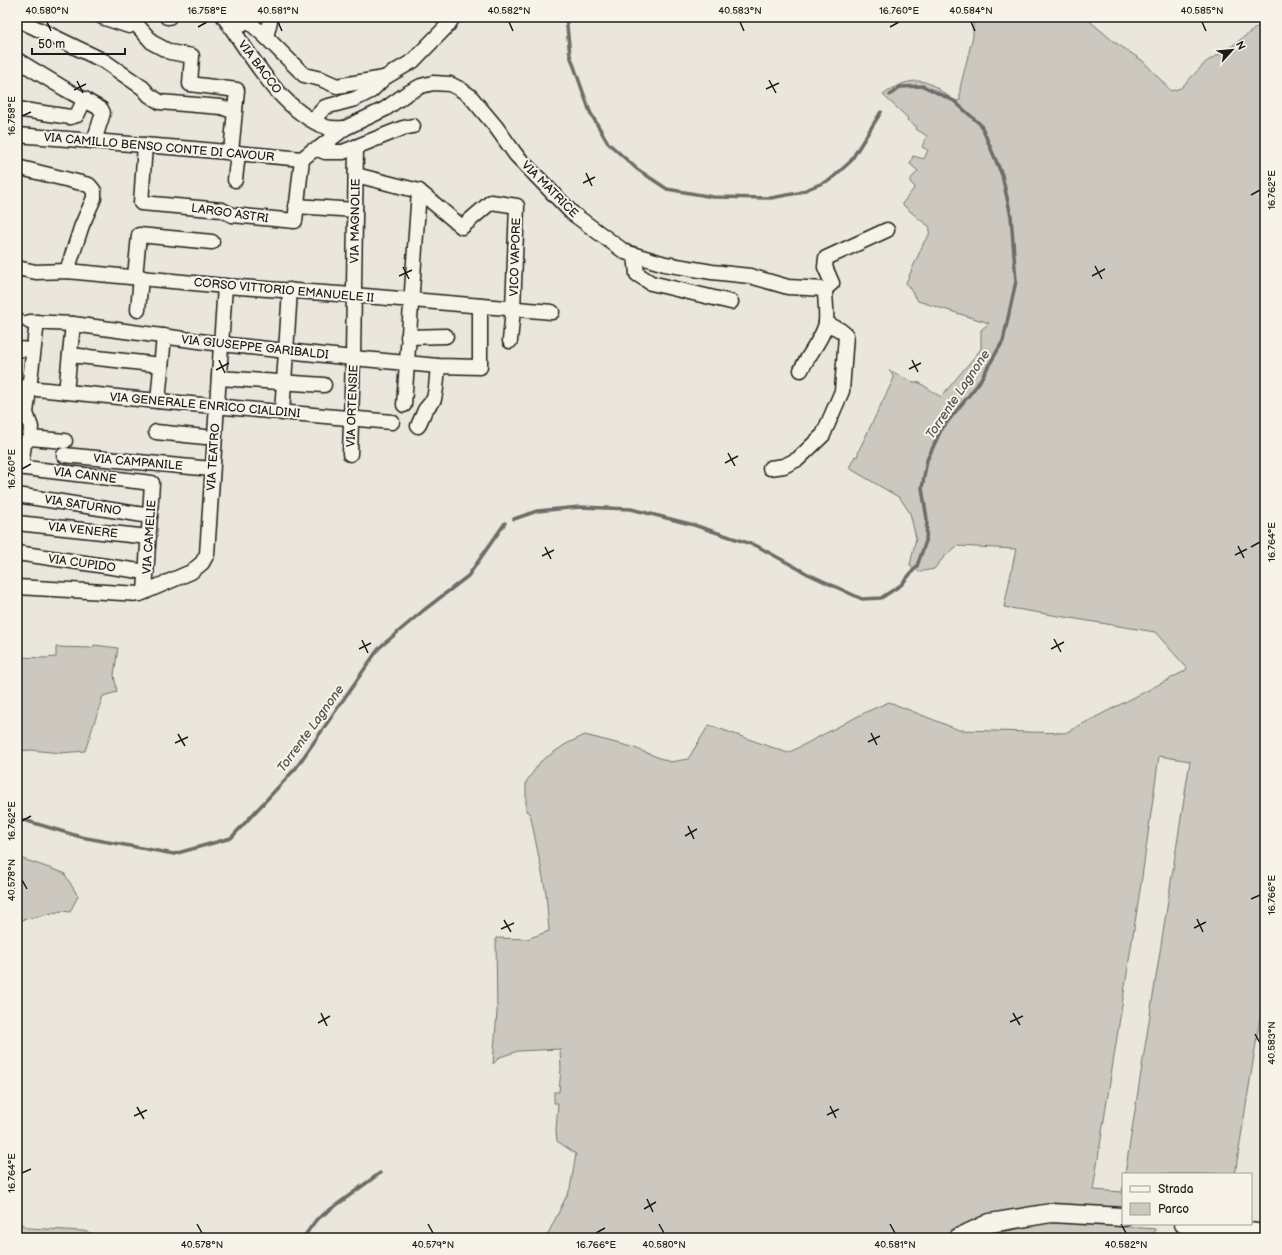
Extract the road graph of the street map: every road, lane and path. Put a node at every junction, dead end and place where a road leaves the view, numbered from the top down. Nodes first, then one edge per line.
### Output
1 (102, 17) edge
2 (225, 17) edge
3 (271, 17) edge
4 (453, 17) edge
5 (17, 19) edge
6 (133, 23) edge
7 (266, 37) junction
8 (17, 60) edge
9 (384, 78) junction
10 (84, 99) junction
11 (17, 109) edge
12 (235, 112) junction
13 (313, 120) junction
14 (412, 126) dead end
15 (345, 128) junction
16 (17, 135) edge
17 (94, 141) junction
18 (145, 145) junction
19 (356, 148) junction
20 (234, 152) junction
21 (311, 153) junction
22 (17, 167) edge
23 (356, 175) junction
24 (235, 180) dead end
25 (419, 191) junction
26 (296, 206) junction
27 (355, 210) junction
28 (888, 230) dead end
29 (212, 242) dead end
30 (636, 255) junction
31 (17, 268) edge
32 (66, 271) junction
33 (138, 277) junction
34 (226, 286) junction
35 (290, 290) junction
36 (825, 290) junction
37 (353, 295) junction
38 (412, 300) junction
39 (731, 302) dead end
40 (480, 306) junction
41 (513, 309) junction
42 (138, 310) dead end
43 (552, 312) dead end
44 (25, 321) edge
45 (826, 323) junction
46 (73, 324) junction
47 (164, 336) junction
48 (446, 336) dead end
49 (408, 337) junction
50 (510, 341) dead end
51 (221, 344) junction
52 (17, 349) edge
53 (33, 350) junction
54 (286, 350) junction
55 (70, 355) junction
56 (353, 358) junction
57 (406, 362) junction
58 (161, 365) junction
59 (438, 366) junction
60 (801, 370) dead end
61 (219, 378) junction
62 (284, 382) junction
63 (324, 385) dead end
64 (23, 387) edge
65 (66, 392) junction
66 (158, 401) junction
67 (404, 405) dead end
68 (217, 407) junction
69 (21, 412) edge
70 (282, 413) junction
71 (351, 418) junction
72 (392, 422) dead end
73 (418, 426) dead end
74 (156, 432) dead end
75 (205, 437) dead end
76 (30, 438) junction
77 (65, 441) dead end
78 (350, 454) dead end
79 (64, 455) dead end
80 (19, 467) edge
81 (770, 468) dead end
82 (212, 469) junction
83 (152, 482) joint
84 (17, 494) edge
85 (150, 516) junction
86 (17, 523) edge
87 (149, 537) junction
88 (17, 553) edge
89 (146, 572) junction
90 (17, 587) edge
91 (145, 592) junction
92 (1122, 1217) edge
93 (1192, 1225) edge
94 (1265, 1234) edge
95 (958, 1238) edge

1 - 6 street
2 - 7 street
2 - 13 street, VIA BACCO
3 - 7 street
4 - 9 street
5 - 12 street
6 - 12 street
7 - 9 street
8 - 10 street
9 - 13 street
10 - 11 street
10 - 17 street
12 - 20 street
13 - 15 street, VIA BACCO
14 - 19 street, VIA CAMILLO BENSO CONTE DI CAVOUR
15 - 21 street, VIA MATRICE
15 - 30 street, VIA MATRICE
16 - 17 street, VIA CAMILLO BENSO CONTE DI CAVOUR
17 - 18 street, VIA CAMILLO BENSO CONTE DI CAVOUR
18 - 20 street, VIA CAMILLO BENSO CONTE DI CAVOUR
18 - 26 street, LARGO ASTRI
19 - 21 street, VIA CAMILLO BENSO CONTE DI CAVOUR
19 - 23 street, VIA MAGNOLIE
20 - 21 street, VIA CAMILLO BENSO CONTE DI CAVOUR
20 - 24 street
21 - 26 street
22 - 32 street
23 - 25 street
23 - 27 street, VIA MAGNOLIE
25 - 38 street
25 - 41 street, VICO VAPORE
26 - 27 street
27 - 37 street, VIA MAGNOLIE
28 - 36 street
29 - 33 street
30 - 36 street, VIA MATRICE
30 - 39 street
31 - 32 street, CORSO VITTORIO EMANUELE II
32 - 33 street, CORSO VITTORIO EMANUELE II
33 - 34 street, CORSO VITTORIO EMANUELE II
33 - 42 street
34 - 35 street, CORSO VITTORIO EMANUELE II
34 - 51 street, VIA TEATRO
35 - 37 street, CORSO VITTORIO EMANUELE II
35 - 54 street
36 - 45 street
37 - 38 street, CORSO VITTORIO EMANUELE II
37 - 56 street, VIA MAGNOLIE
38 - 40 street, CORSO VITTORIO EMANUELE II
38 - 49 street
40 - 41 street, CORSO VITTORIO EMANUELE II
40 - 59 street, VIA GIUSEPPE GARIBALDI
41 - 43 street, CORSO VITTORIO EMANUELE II
41 - 50 street, VICO VAPORE
44 - 46 street, VIA GIUSEPPE GARIBALDI
44 - 53 street
45 - 60 street
45 - 81 street
46 - 47 street, VIA GIUSEPPE GARIBALDI
46 - 55 street
47 - 51 street, VIA GIUSEPPE GARIBALDI
47 - 58 street
48 - 49 street
49 - 57 street
51 - 54 street, VIA GIUSEPPE GARIBALDI
51 - 61 street, VIA TEATRO
52 - 53 street
53 - 64 street
54 - 56 street, VIA GIUSEPPE GARIBALDI
54 - 62 street
55 - 58 street
55 - 65 street
56 - 57 street, VIA GIUSEPPE GARIBALDI
56 - 71 street, VIA ORTENSIE
57 - 59 street, VIA GIUSEPPE GARIBALDI
57 - 67 street
58 - 66 street
59 - 73 street
61 - 62 street
61 - 68 street, VIA TEATRO
62 - 63 street
62 - 70 street
64 - 65 street, VIA GENERALE ENRICO CIALDINI
64 - 69 street
65 - 66 street, VIA GENERALE ENRICO CIALDINI
66 - 68 street, VIA GENERALE ENRICO CIALDINI
68 - 70 street, VIA GENERALE ENRICO CIALDINI
68 - 82 street, VIA TEATRO
69 - 76 street
70 - 71 street, VIA GENERALE ENRICO CIALDINI
71 - 72 street, VIA GENERALE ENRICO CIALDINI
71 - 78 street, VIA ORTENSIE
74 - 75 street
76 - 77 street
76 - 80 street
79 - 82 street, VIA CAMPANILE
80 - 83 street, VIA CANNE
82 - 91 street, VIA TEATRO
83 - 85 street, VIA CAMELIE
84 - 85 street, VIA SATURNO
85 - 87 street, VIA CAMELIE
86 - 87 street, VIA VENERE
87 - 89 street, VIA CAMELIE
88 - 89 street, VIA CUPIDO
89 - 91 street, VIA CAMELIE
90 - 91 street
92 - 95 main road
93 - 94 main road

